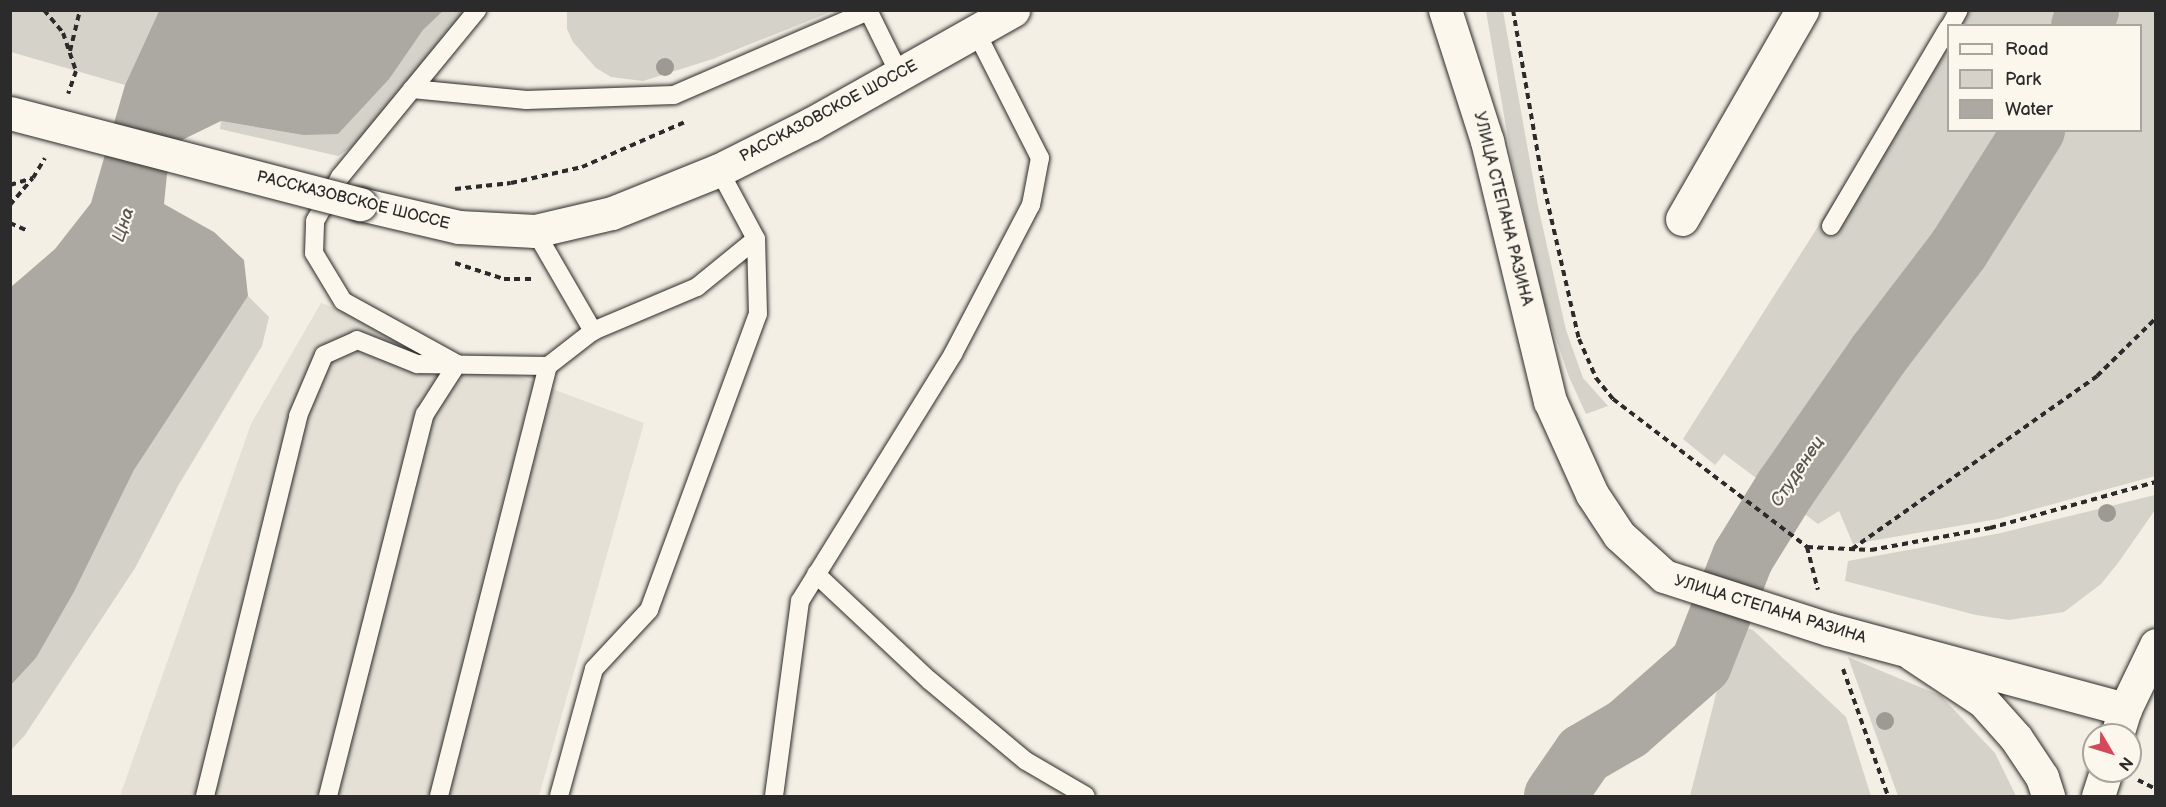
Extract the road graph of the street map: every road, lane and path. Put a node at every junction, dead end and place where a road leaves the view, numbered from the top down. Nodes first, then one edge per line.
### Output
1 (80, 10) edge
2 (477, 10) edge
3 (1013, 10) edge
4 (1445, 10) edge
5 (1513, 10) edge
6 (1802, 10) edge
7 (1959, 10) edge
8 (868, 11) edge
9 (1951, 24) edge
10 (1947, 30) edge
11 (976, 32) junction
12 (70, 52) dead end
13 (900, 75) junction
14 (412, 89) junction
15 (10, 113) edge
16 (695, 116) dead end
17 (719, 170) junction
18 (33, 178) dead end
19 (449, 188) dead end
20 (10, 205) edge
21 (1682, 219) dead end
22 (10, 223) edge
23 (1831, 226) dead end
24 (26, 230) dead end
25 (535, 231) junction
26 (756, 239) junction
27 (2156, 318) edge
28 (593, 331) junction
29 (457, 364) junction
30 (548, 366) junction
31 (2156, 482) edge
32 (1807, 547) junction
33 (1852, 549) junction
34 (816, 574) junction
35 (1828, 629) junction
36 (2156, 645) edge
37 (1908, 652) junction
38 (2121, 722) edge
39 (2111, 783) edge
40 (2142, 783) edge
41 (2156, 789) edge
42 (205, 796) edge
43 (328, 796) edge
44 (439, 796) edge
45 (559, 796) edge
46 (774, 796) edge
47 (1086, 796) edge
48 (1888, 796) edge
49 (2048, 796) edge
50 (2098, 796) edge

1 - 12 path
2 - 14 lane
3 - 11 main road, РАССКАЗОВСКОЕ ШОССЕ
4 - 35 main road, УЛИЦА СТЕПАНА РАЗИНА
5 - 32 path
6 - 21 main road
7 - 9 lane
8 - 13 lane
8 - 14 lane
10 - 23 lane
11 - 13 main road, РАССКАЗОВСКОЕ ШОССЕ
11 - 34 lane
13 - 17 main road, РАССКАЗОВСКОЕ ШОССЕ
14 - 29 lane
15 - 25 main road, РАССКАЗОВСКОЕ ШОССЕ, bridge
16 - 19 path
17 - 25 main road, РАССКАЗОВСКОЕ ШОССЕ
17 - 26 lane
18 - 20 path
22 - 24 path
25 - 28 lane
26 - 28 lane
26 - 45 lane
27 - 33 path
28 - 30 lane
29 - 30 lane
29 - 42 lane
29 - 43 lane
30 - 44 lane
31 - 33 path
32 - 33 path
32 - 35 path
34 - 46 lane
34 - 47 lane
35 - 37 main road, УЛИЦА СТЕПАНА РАЗИНА
35 - 48 path
36 - 38 main road
37 - 38 main road, УЛИЦА СТЕПАНА РАЗИНА
37 - 49 main road
39 - 50 main road
40 - 41 path

